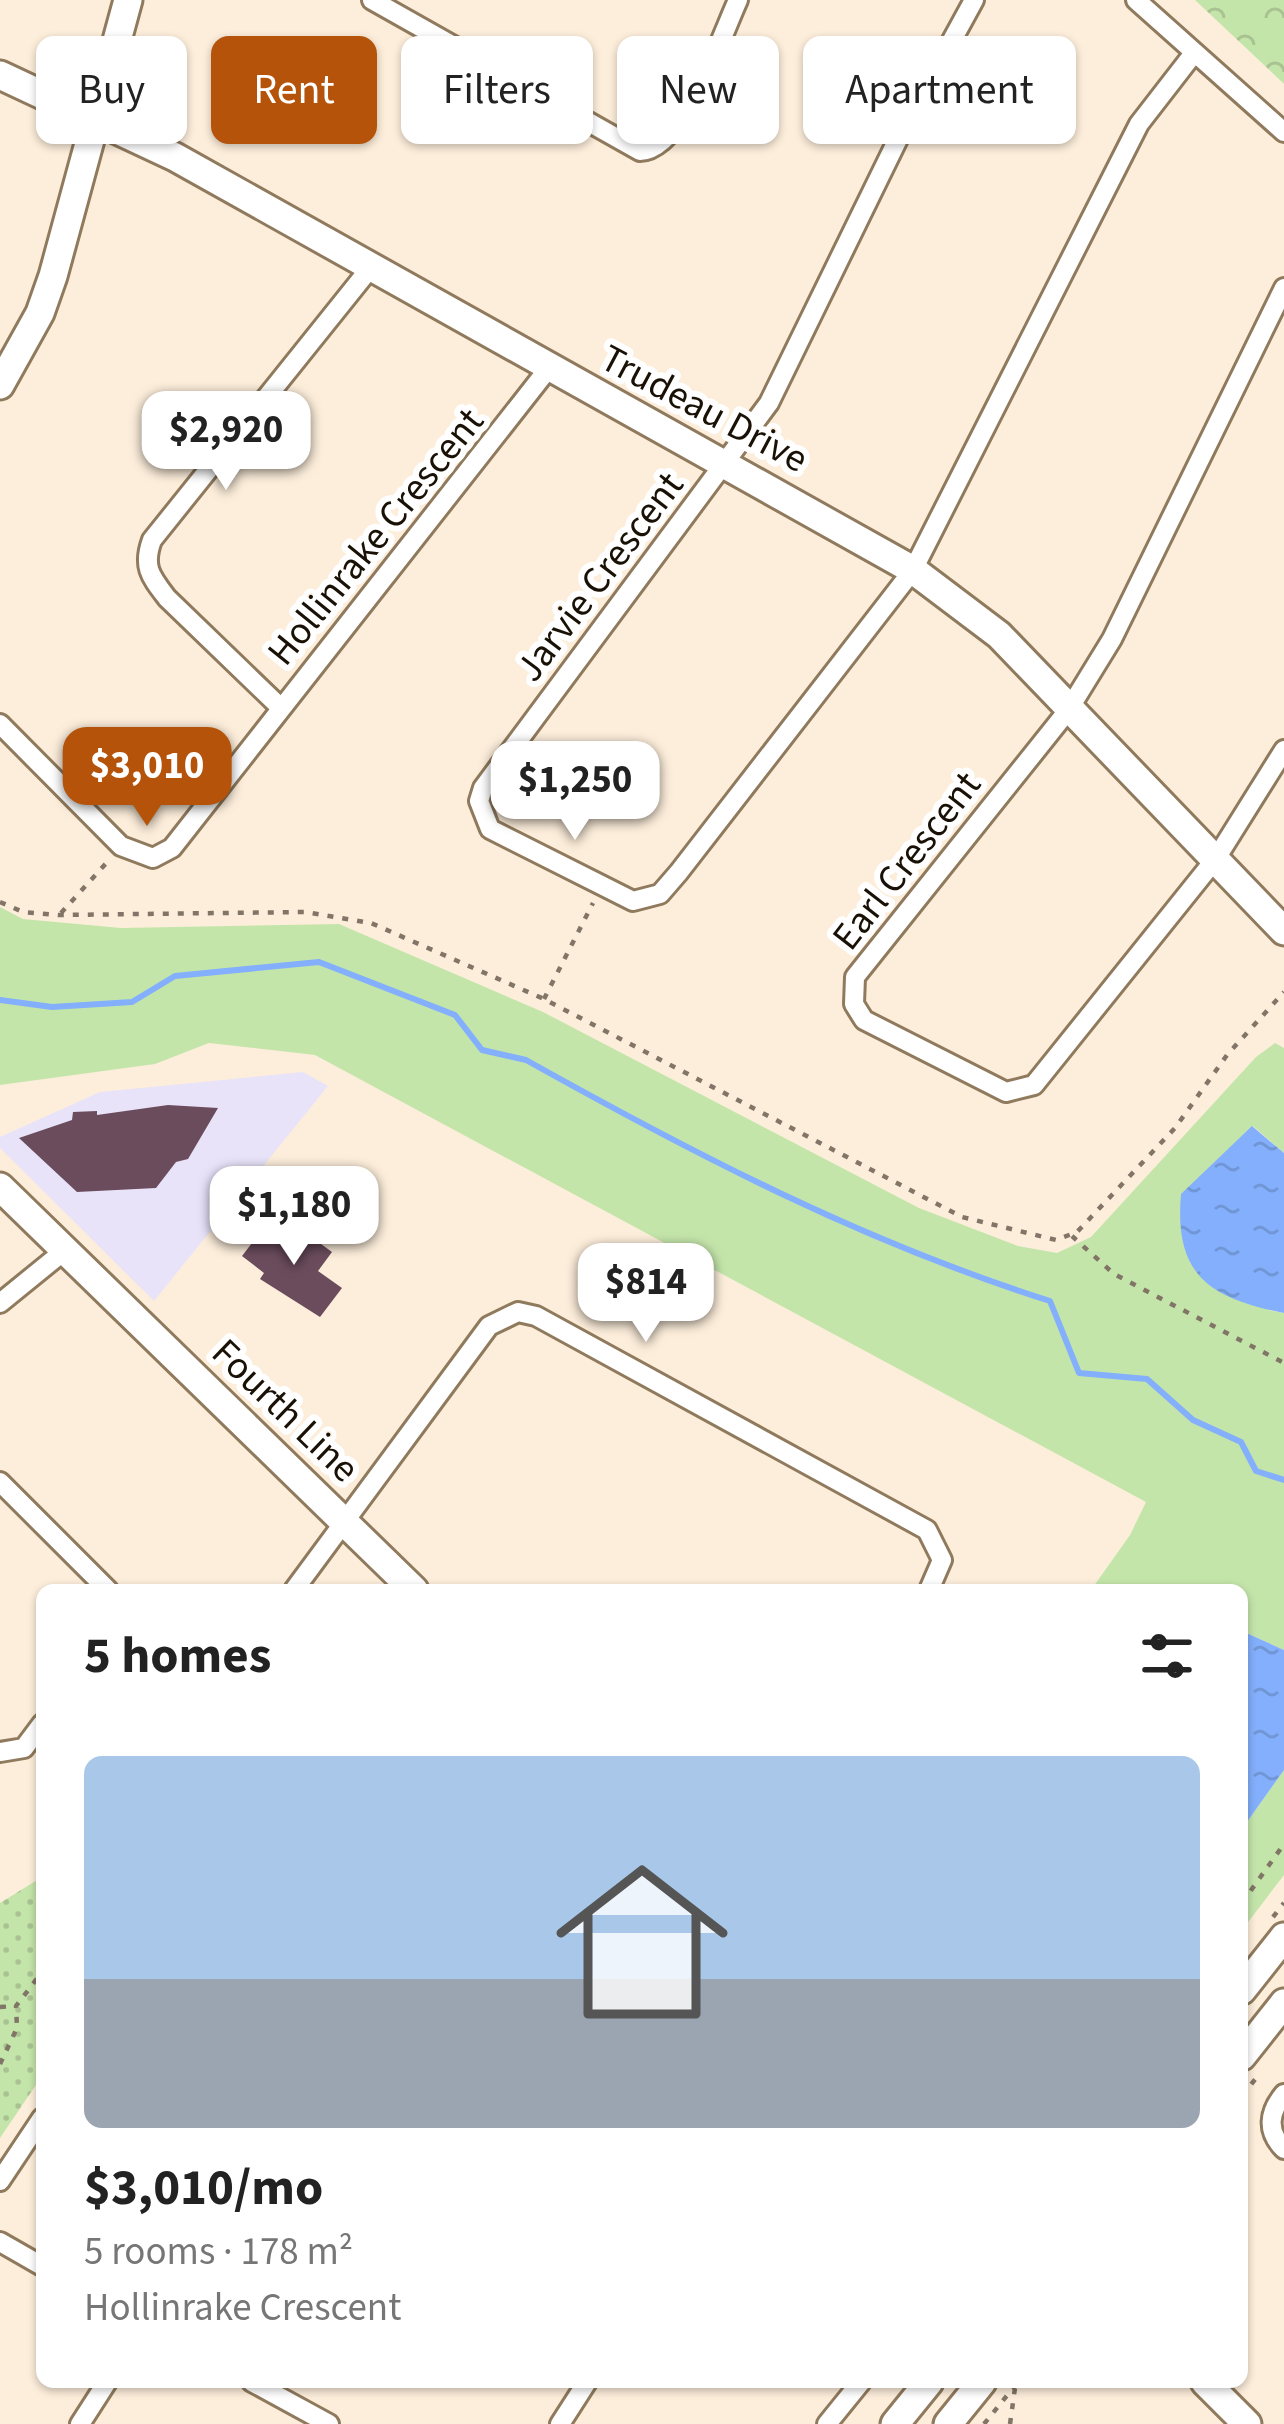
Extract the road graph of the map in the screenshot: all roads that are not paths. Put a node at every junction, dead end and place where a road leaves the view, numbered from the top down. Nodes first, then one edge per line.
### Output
1 (128, 0) edge
2 (372, 0) edge
3 (738, 0) edge
4 (974, 0) edge
5 (1136, 0) edge
6 (119, 36) edge
7 (1194, 52) junction
8 (0, 75) edge
9 (36, 93) edge
10 (1284, 132) edge
11 (91, 144) edge
12 (146, 144) edge
13 (371, 267) junction
14 (1284, 288) edge
15 (548, 369) junction
16 (0, 385) edge
17 (725, 466) junction
18 (913, 570) junction
19 (281, 708) junction
20 (1069, 709) junction
21 (0, 724) edge
22 (1284, 750) edge
23 (1217, 856) junction
24 (1284, 931) edge
25 (0, 1186) edge
26 (64, 1251) junction
27 (0, 1303) edge
28 (0, 1482) edge
29 (341, 1521) junction
30 (102, 1584) edge
31 (298, 1584) edge
32 (408, 1584) edge
33 (932, 1584) edge
34 (36, 1732) edge
35 (0, 1752) edge
36 (1284, 1937) edge
37 (1248, 1982) edge
38 (1284, 2003) edge
39 (1248, 2048) edge
40 (1284, 2094) edge
41 (36, 2127) edge
42 (1284, 2149) edge
43 (0, 2181) edge
44 (0, 2242) edge
45 (36, 2263) edge
46 (103, 2388) edge
47 (263, 2388) edge
48 (582, 2388) edge
49 (856, 2388) edge
50 (924, 2388) edge
51 (977, 2388) edge
52 (1211, 2388) edge
53 (80, 2424) edge
54 (329, 2424) edge
55 (560, 2424) edge
56 (827, 2424) edge
57 (895, 2424) edge
58 (948, 2424) edge
59 (1247, 2424) edge

1 - 6 street
2 - 3 street
4 - 17 street
5 - 7 street
7 - 10 street
7 - 18 street, Jarvie Crescent
8 - 9 street, Trudeau Drive
11 - 16 street
12 - 13 street, Trudeau Drive
13 - 15 street, Trudeau Drive
13 - 19 street
14 - 20 street
15 - 17 street, Trudeau Drive
15 - 19 street, Hollinrake Crescent
17 - 18 street, Trudeau Drive
17 - 18 street, Jarvie Crescent
18 - 20 street, Trudeau Drive
19 - 21 street, Hollinrake Crescent
20 - 23 street, Trudeau Drive
20 - 23 street, Earl Crescent
22 - 23 street
23 - 24 street, Trudeau Drive
25 - 26 street, Fourth Line
26 - 27 street
26 - 29 street, Fourth Line
28 - 30 street
29 - 31 street
29 - 32 street, Fourth Line
29 - 33 street
34 - 35 street
36 - 37 street
38 - 39 street
40 - 42 street
41 - 43 street
44 - 45 street
46 - 53 street
47 - 54 street
48 - 55 street
49 - 56 street
50 - 57 street
51 - 58 street
52 - 59 street

